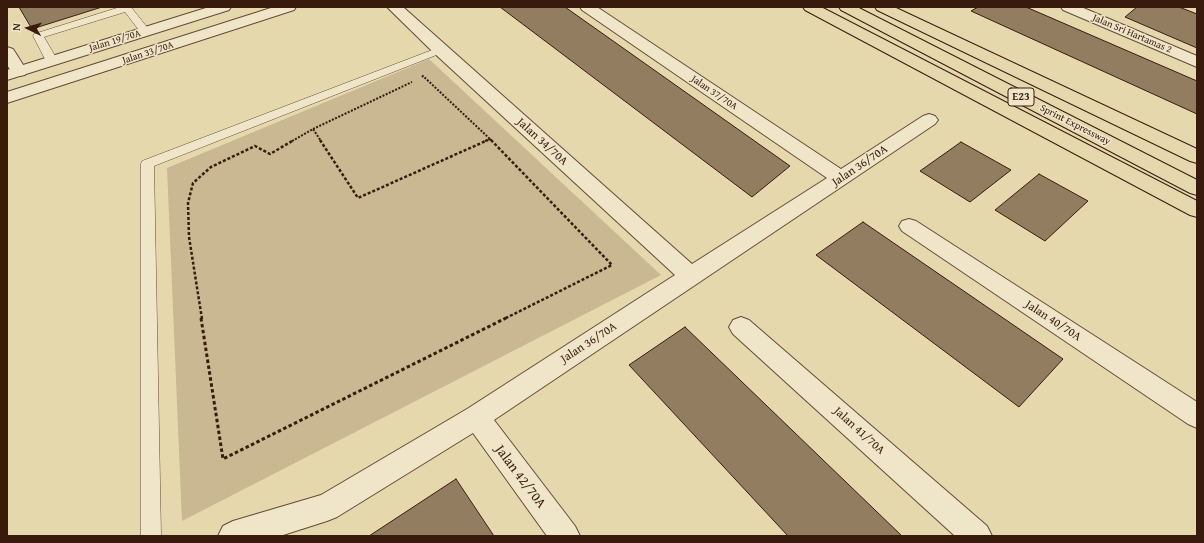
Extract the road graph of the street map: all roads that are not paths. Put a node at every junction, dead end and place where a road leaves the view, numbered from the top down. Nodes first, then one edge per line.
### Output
1 (224, 7) edge
2 (289, 7) edge
3 (394, 7) edge
4 (587, 7) edge
5 (810, 7) edge
6 (846, 7) edge
7 (882, 7) edge
8 (912, 7) edge
9 (1068, 7) edge
10 (145, 31) junction
11 (440, 50) junction
12 (7, 52) edge
13 (52, 61) junction
14 (1197, 62) edge
15 (13, 73) edge
16 (7, 98) edge
17 (929, 120) dead end
18 (1197, 146) edge
19 (1197, 157) edge
20 (841, 178) junction
21 (1197, 188) edge
22 (1197, 210) edge
23 (909, 226) dead end
24 (690, 276) junction
25 (741, 327) dead end
26 (1197, 416) edge
27 (476, 417) junction
28 (151, 536) edge
29 (233, 536) edge
30 (565, 536) edge
31 (977, 536) edge

1 - 10 street, Jalan 19/70A
2 - 16 street, Jalan 33/70A
3 - 11 street, Jalan 34/70A
4 - 20 street, Jalan 37/70A
5 - 22 highway
6 - 21 highway, Sprint Expressway / E23
7 - 19 highway, Sprint Expressway / E23
8 - 18 highway
9 - 14 street, Jalan Sri Hartamas 2
10 - 13 street, Jalan 19/70A
10 - 13 lane
11 - 24 street, Jalan 34/70A
11 - 28 lane
12 - 15 street
13 - 15 street, Jalan 19/70A
17 - 20 street, Jalan 36/70A
20 - 24 street, Jalan 36/70A
23 - 26 street, Jalan 40/70A
24 - 27 street, Jalan 36/70A
25 - 31 street, Jalan 41/70A
27 - 29 street, Jalan 36/70A
27 - 30 street, Jalan 42/70A

